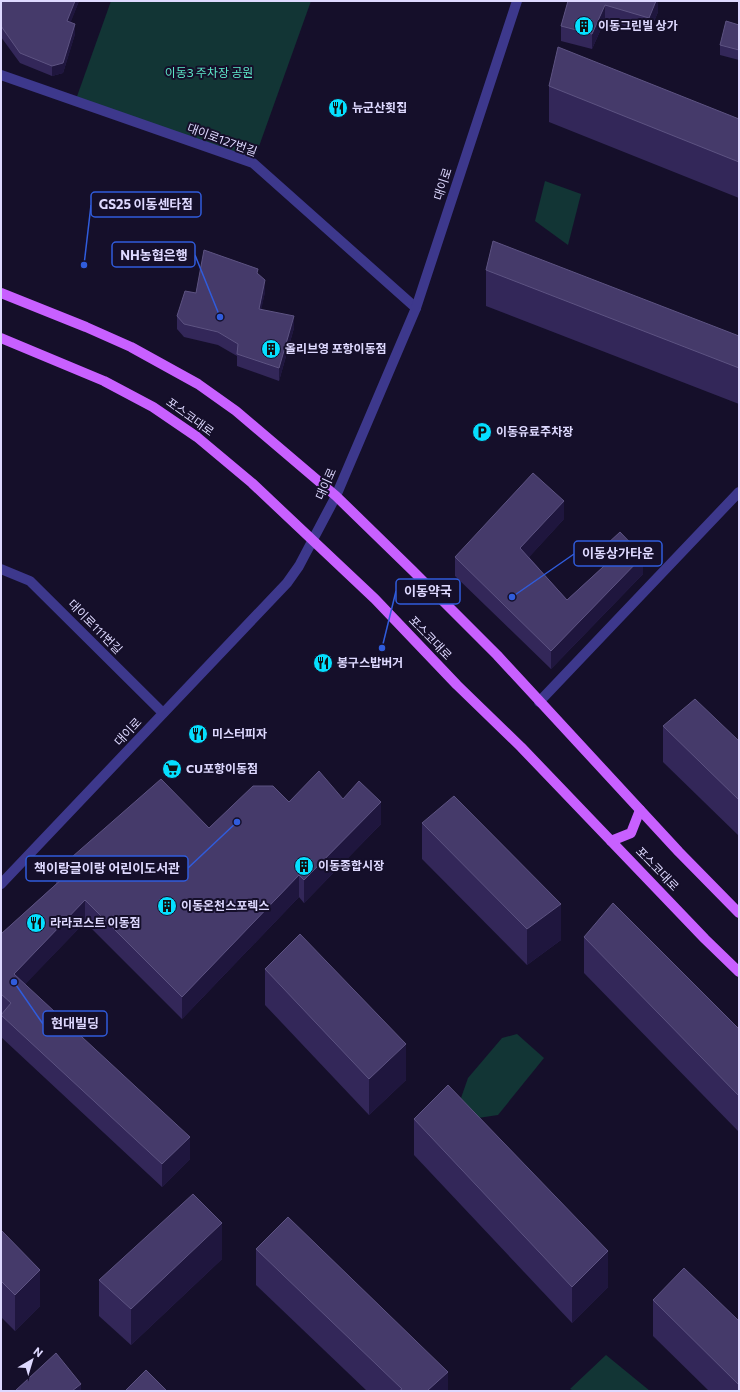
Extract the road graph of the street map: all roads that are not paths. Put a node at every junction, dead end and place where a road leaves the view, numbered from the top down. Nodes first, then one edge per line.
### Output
1 (517, 1) edge
2 (1, 75) edge
3 (1, 293) edge
4 (416, 308) junction
5 (1, 338) edge
6 (739, 492) edge
7 (336, 496) junction
8 (312, 540) junction
9 (1, 569) edge
10 (539, 702) junction
11 (164, 713) junction
12 (640, 810) junction
13 (611, 841) junction
14 (1, 884) edge
15 (739, 913) edge
16 (739, 972) edge

1 - 4 street, 대이로
2 - 4 street, 대이로127번길
3 - 7 main road
4 - 7 street, 대이로
5 - 8 main road, 포스코대로
6 - 10 street
7 - 8 street, 대이로
7 - 10 main road
8 - 11 street, 대이로
8 - 13 main road, 포스코대로
9 - 11 street, 대이로111번길
10 - 12 main road
11 - 14 street, 대이로
12 - 13 main road
12 - 15 main road
13 - 16 main road, 포스코대로

